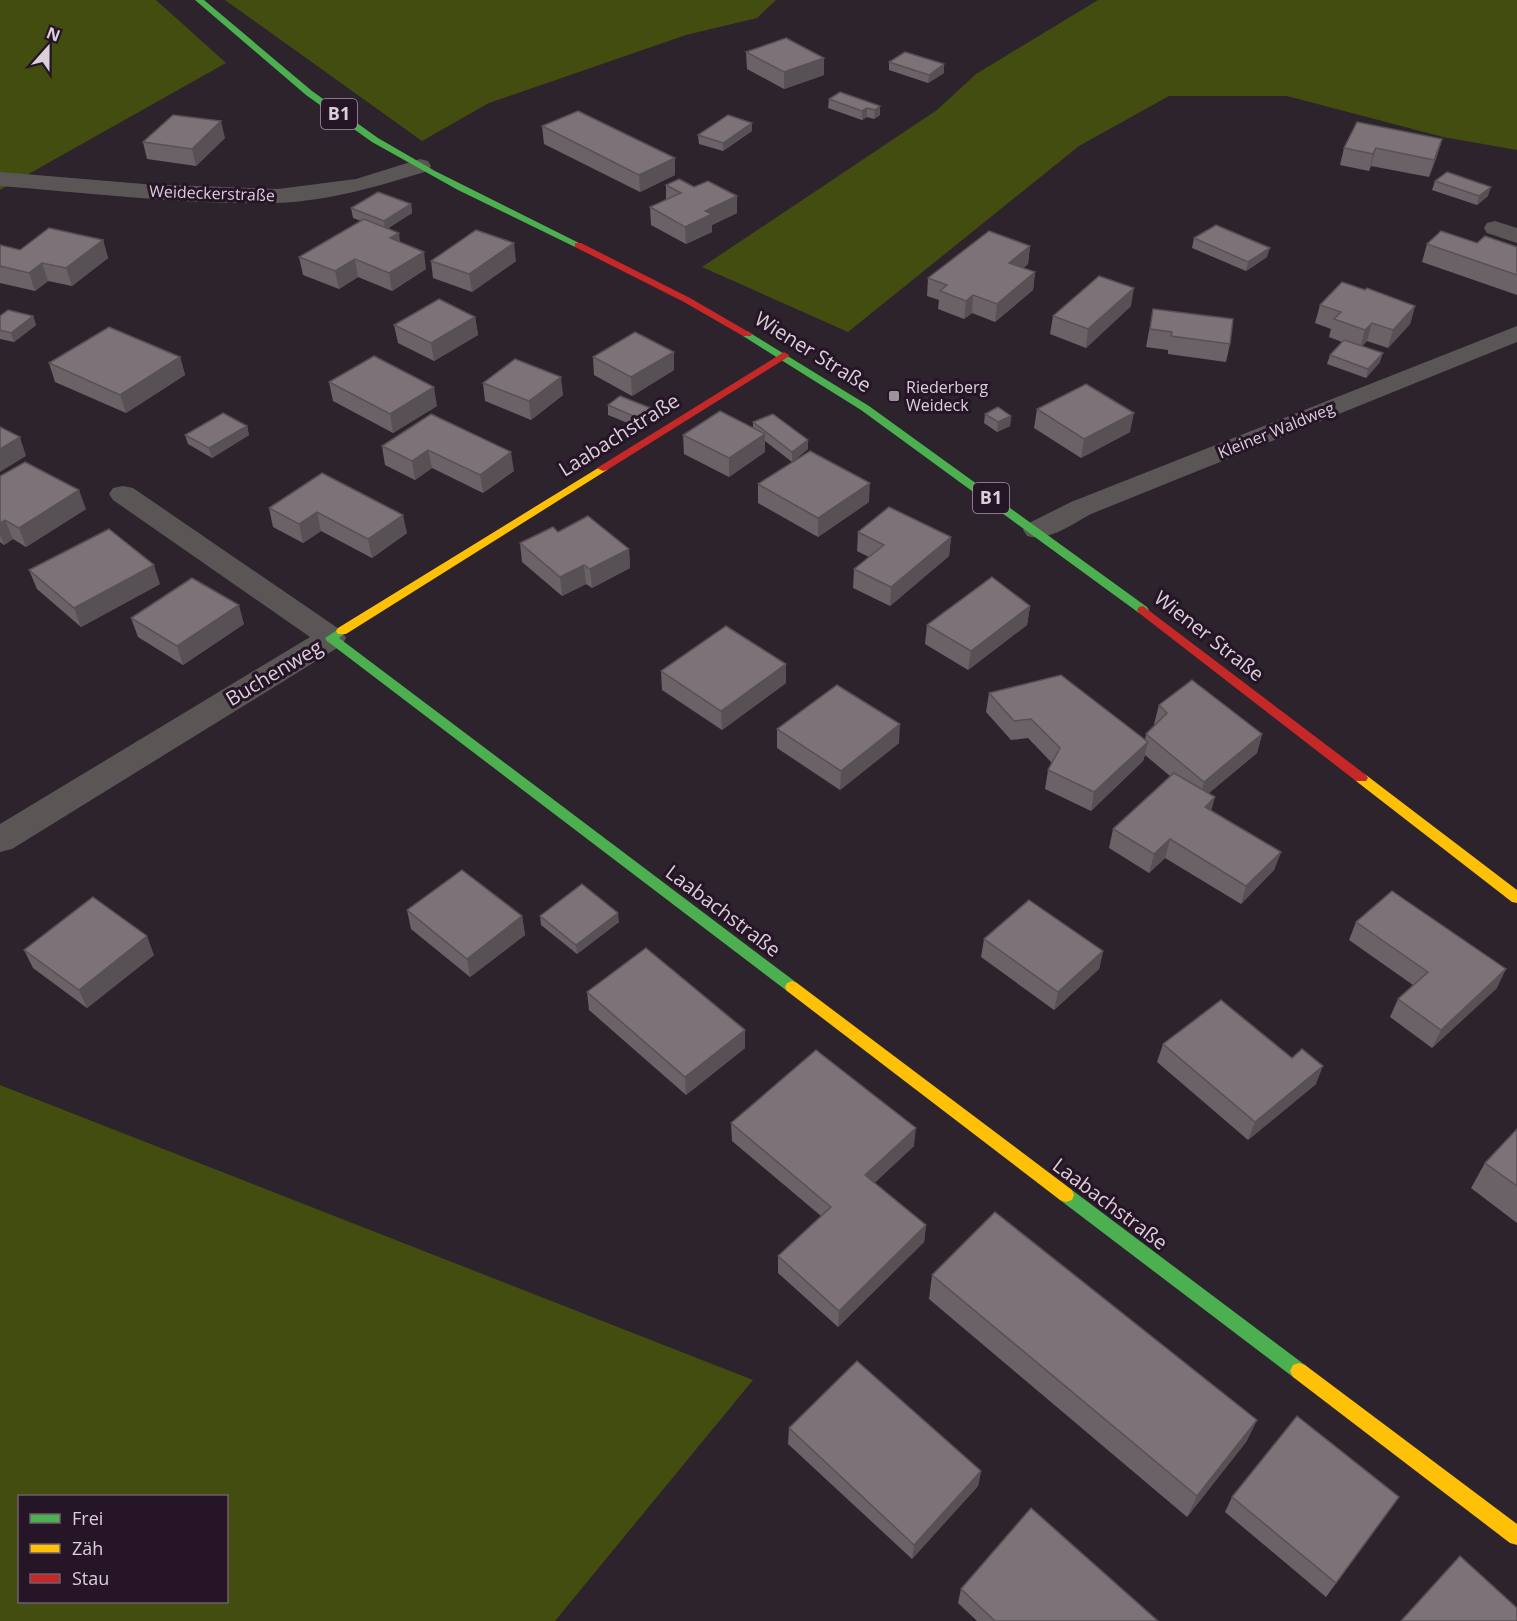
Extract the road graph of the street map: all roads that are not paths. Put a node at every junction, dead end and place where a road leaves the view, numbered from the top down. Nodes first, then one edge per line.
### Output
1 (199, 0) edge
2 (420, 166) junction
3 (0, 179) edge
4 (50, 183) junction
5 (0, 203) edge
6 (1495, 228) dead end
7 (1517, 236) edge
8 (1517, 333) edge
9 (784, 355) junction
10 (123, 494) dead end
11 (1037, 530) junction
12 (331, 638) junction
13 (0, 840) edge
14 (1517, 898) edge
15 (1517, 1536) edge

1 - 2 main road, Wiener Straße / B1
2 - 4 street, Weideckerstraße
2 - 9 main road, Wiener Straße / B1
3 - 4 street, Weideckerstraße
4 - 5 street
6 - 7 street
8 - 11 street, Kleiner Waldweg
9 - 11 main road, Wiener Straße / B1
9 - 12 main road, Laabachstraße
10 - 12 street, Buchenweg
11 - 14 main road, Wiener Straße / B1
12 - 13 street, Buchenweg
12 - 15 main road, Laabachstraße

